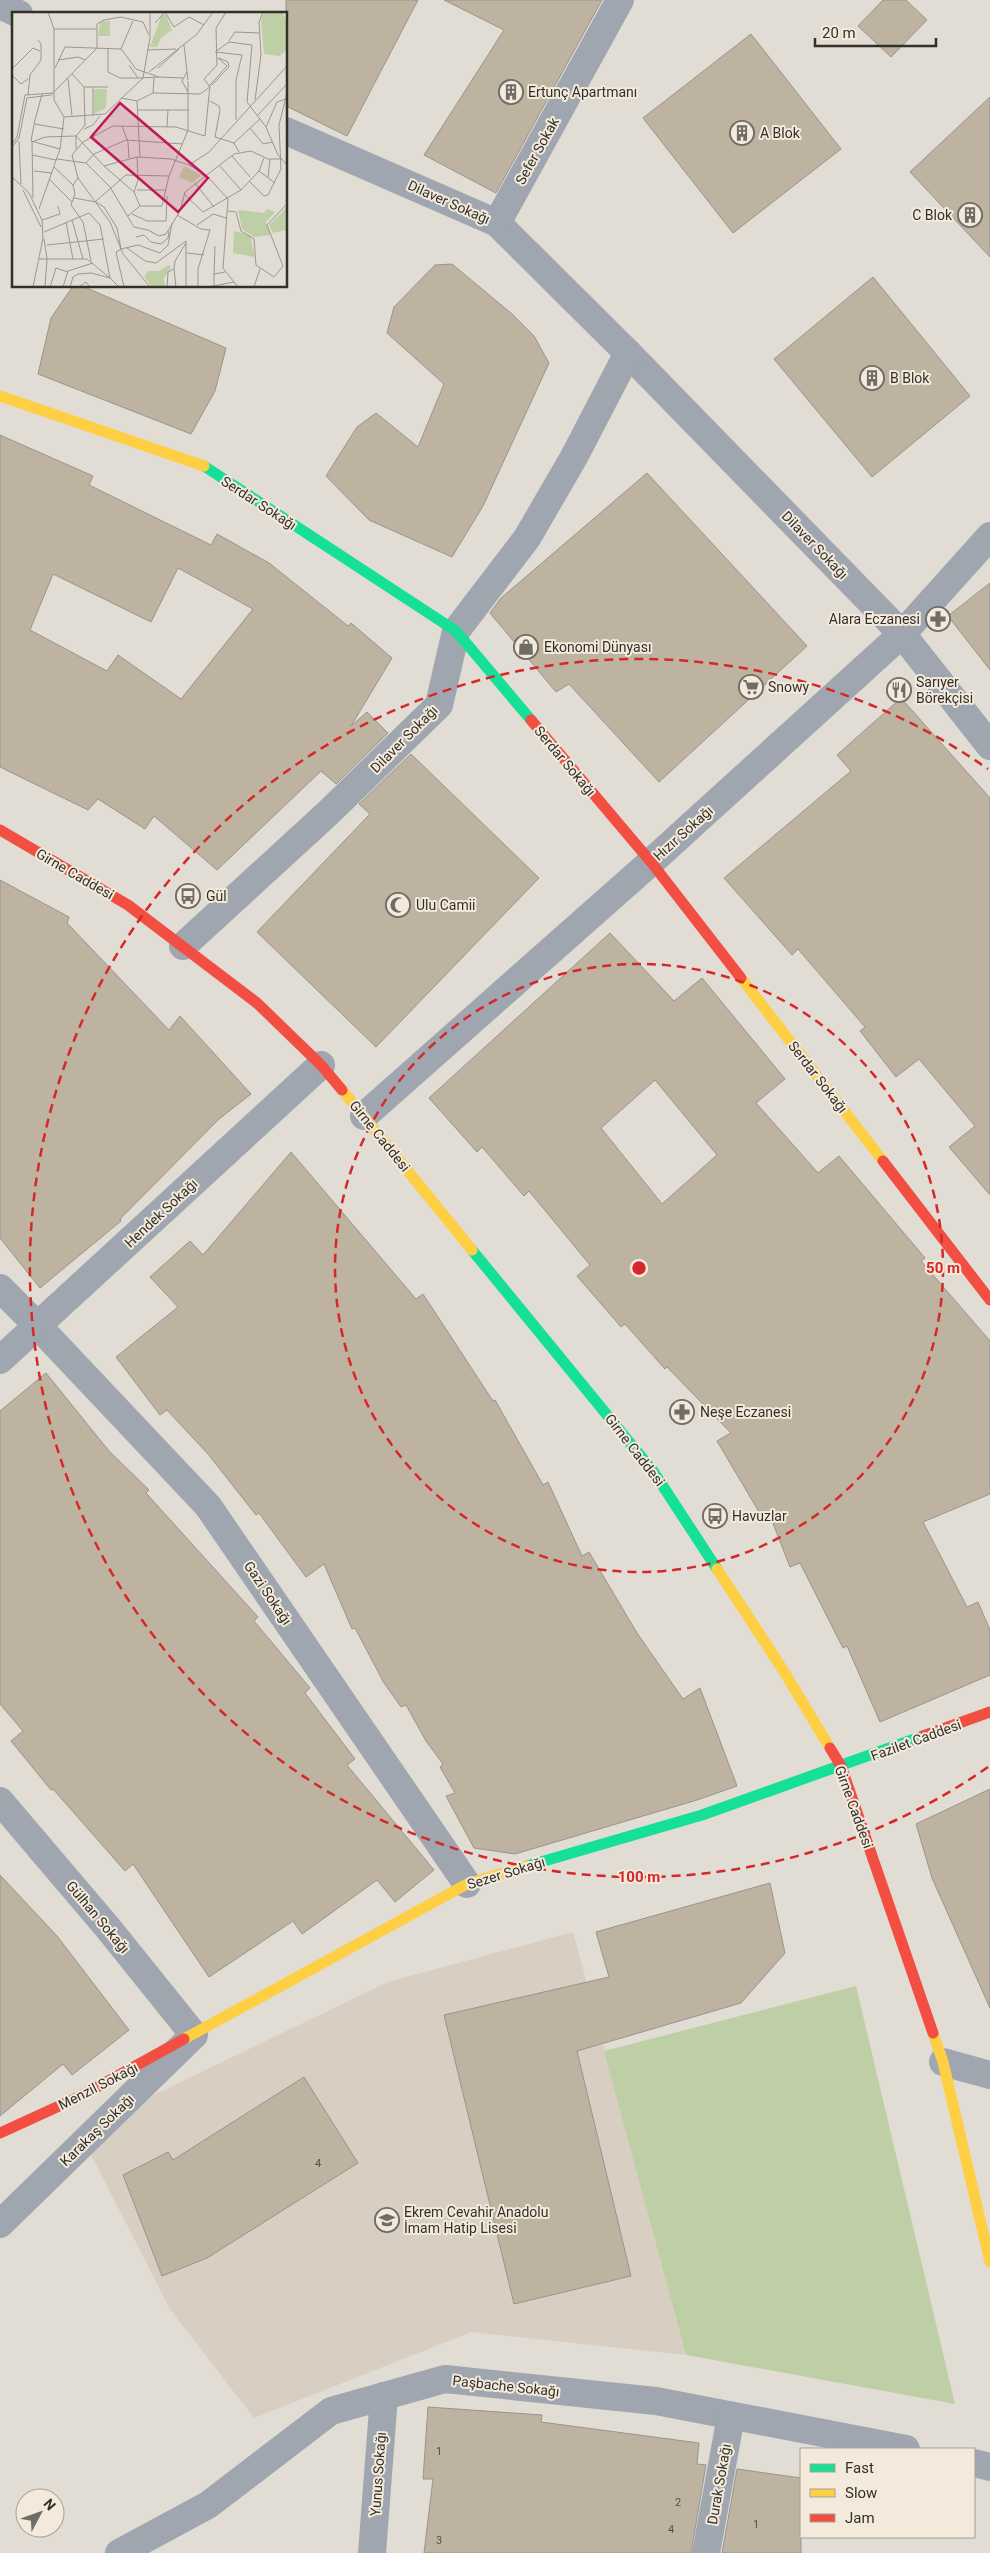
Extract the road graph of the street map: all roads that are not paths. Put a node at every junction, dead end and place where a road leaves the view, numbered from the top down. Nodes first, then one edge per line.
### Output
1 (620, 0) edge
2 (0, 5) edge
3 (15, 12) edge
4 (288, 132) edge
5 (497, 223) junction
6 (628, 353) junction
7 (0, 396) edge
8 (990, 536) edge
9 (990, 561) edge
10 (456, 631) junction
11 (902, 634) junction
12 (990, 746) edge
13 (0, 830) edge
14 (651, 862) junction
15 (183, 946) junction
16 (321, 1065) junction
17 (364, 1116) junction
18 (0, 1288) edge
19 (990, 1300) edge
20 (38, 1326) junction
21 (0, 1360) edge
22 (990, 1712) edge
23 (841, 1766) junction
24 (0, 1801) edge
25 (467, 1884) junction
26 (194, 2035) junction
27 (943, 2062) junction
28 (990, 2075) edge
29 (0, 2133) edge
30 (0, 2224) edge
31 (990, 2262) edge
32 (384, 2396) junction
33 (731, 2416) junction
34 (901, 2448) edge
35 (975, 2463) edge
36 (990, 2467) edge
37 (147, 2544) edge
38 (119, 2553) edge
39 (372, 2553) edge
40 (706, 2553) edge

1 - 5 street, Sefer Sokak
2 - 3 street
4 - 5 street, Dilaver Sokağı
5 - 6 street, Dilaver Sokağı
6 - 10 street, Dilaver Sokağı
6 - 11 street, Dilaver Sokağı
7 - 10 street, Serdar Sokağı
8 - 11 street, Hızır Sokağı
9 - 11 street
10 - 14 street, Serdar Sokağı
10 - 15 street, Dilaver Sokağı
11 - 12 street, Dilaver Sokağı
11 - 14 street, Hızır Sokağı
13 - 15 street, Girne Caddesi
14 - 17 street, Hızır Sokağı
14 - 19 street, Serdar Sokağı
15 - 16 street, Girne Caddesi
16 - 17 street, Girne Caddesi
16 - 20 street, Hendek Sokağı
17 - 23 street, Girne Caddesi
18 - 20 street, Gazi Sokağı
20 - 21 street, Hendek Sokağı
20 - 25 street, Gazi Sokağı
22 - 23 street, Fazilet Caddesi
23 - 25 street, Sezer Sokağı
23 - 27 street, Girne Caddesi
24 - 26 street, Gülhan Sokağı
25 - 26 street, Sezer Sokağı
26 - 29 street, Menzil Sokağı
26 - 30 street, Karakaş Sokağı
27 - 28 street
27 - 31 street, Girne Caddesi
32 - 33 street, Paşbache Sokağı
32 - 37 street, Paşbache Sokağı
32 - 39 street, Yunus Sokağı
33 - 34 street, Paşbache Sokağı
33 - 40 street, Durak Sokağı
35 - 36 street
37 - 38 street, Paşbache Sokağı

